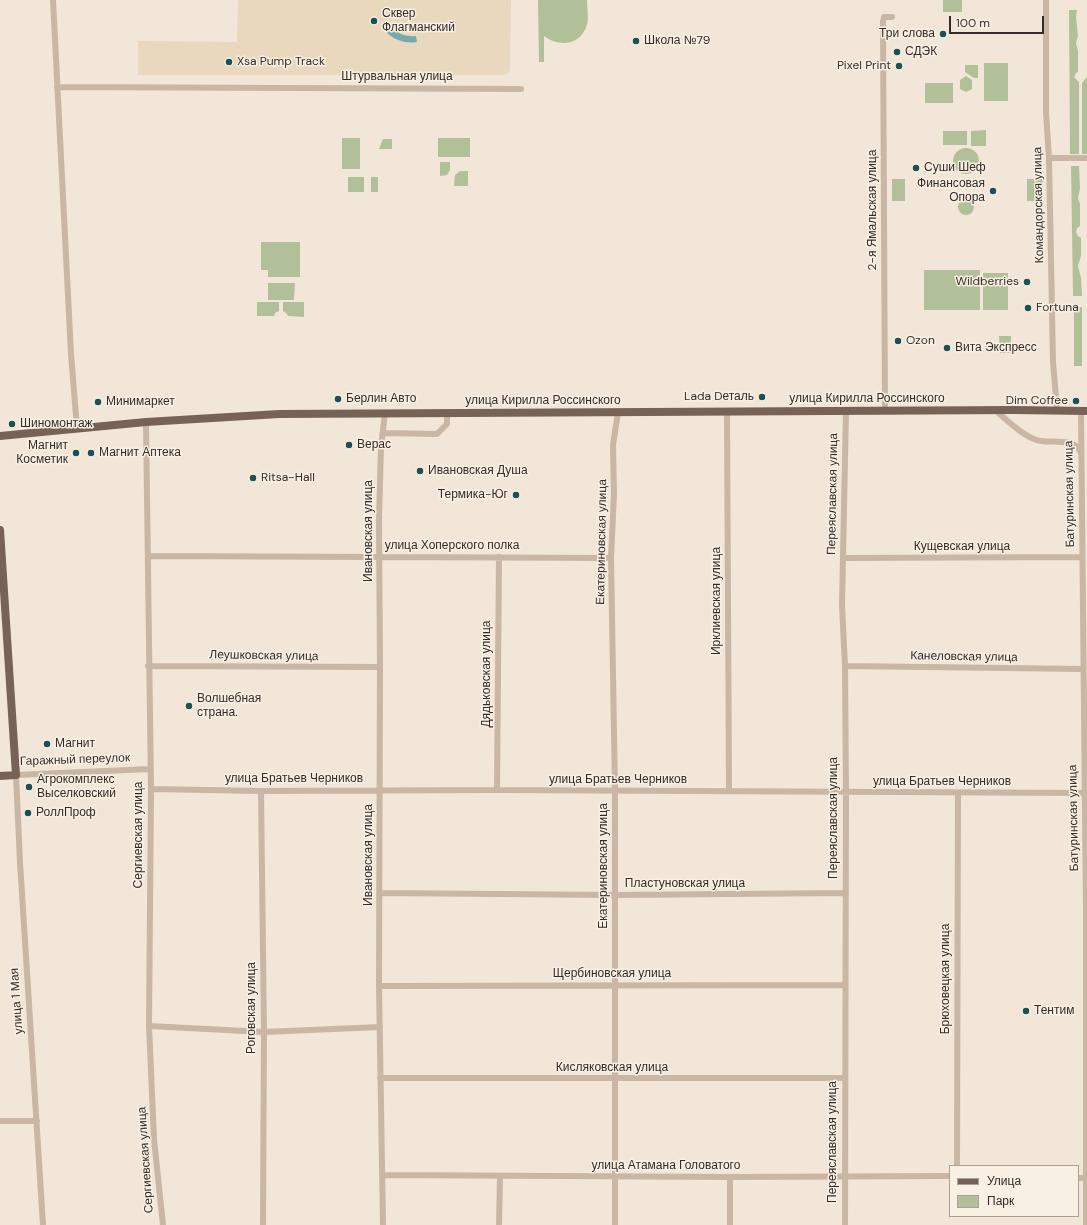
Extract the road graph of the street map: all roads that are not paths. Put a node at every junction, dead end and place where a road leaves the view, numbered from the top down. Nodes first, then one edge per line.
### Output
1 (53, 0) edge
2 (1046, 0) edge
3 (892, 16) dead end
4 (57, 86) junction
5 (521, 88) dead end
6 (1049, 158) junction
7 (1087, 158) edge
8 (995, 410) junction
9 (1057, 410) junction
10 (1084, 410) edge
11 (846, 411) junction
12 (885, 411) junction
13 (618, 412) junction
14 (727, 412) junction
15 (385, 413) junction
16 (447, 413) junction
17 (146, 422) junction
18 (78, 428) junction
19 (383, 433) junction
20 (0, 436) edge
21 (1081, 453) junction
22 (0, 530) edge
23 (148, 556) junction
24 (380, 556) junction
25 (499, 557) junction
26 (1082, 557) junction
27 (611, 558) junction
28 (843, 558) junction
29 (148, 666) junction
30 (845, 666) junction
31 (380, 667) junction
32 (1083, 669) junction
33 (150, 770) junction
34 (15, 773) junction
35 (0, 775) edge
36 (150, 789) junction
37 (379, 790) junction
38 (497, 790) junction
39 (615, 790) junction
40 (261, 791) junction
41 (729, 791) junction
42 (846, 792) junction
43 (958, 792) junction
44 (1085, 793) junction
45 (380, 893) junction
46 (846, 893) junction
47 (615, 895) junction
48 (1087, 908) edge
49 (616, 985) junction
50 (845, 985) junction
51 (379, 986) junction
52 (149, 1026) junction
53 (380, 1027) junction
54 (264, 1032) junction
55 (380, 1078) junction
56 (844, 1078) junction
57 (614, 1079) junction
58 (37, 1120) junction
59 (0, 1122) edge
60 (957, 1165) edge
61 (383, 1175) junction
62 (500, 1176) junction
63 (845, 1176) junction
64 (949, 1176) edge
65 (614, 1177) junction
66 (730, 1177) junction
67 (1086, 1178) edge
68 (43, 1225) edge
69 (162, 1225) edge
70 (263, 1225) edge
71 (383, 1225) edge
72 (499, 1225) edge
73 (615, 1225) edge
74 (730, 1225) edge
75 (845, 1225) edge
76 (1086, 1225) edge

1 - 4 street
2 - 6 street, Командорская улица
3 - 12 street, 2-я Ямальская улица
4 - 5 street, Штурвальная улица
4 - 18 street
6 - 7 street
6 - 9 street, Командорская улица
8 - 9 main road, улица Кирилла Россинского
8 - 12 main road, улица Кирилла Россинского
8 - 21 street
9 - 10 main road, улица Кирилла Россинского
10 - 21 street, Батуринская улица
11 - 12 main road, улица Кирилла Россинского
11 - 14 main road, улица Кирилла Россинского
11 - 28 street, Переяславская улица
13 - 14 main road, улица Кирилла Россинского
13 - 16 main road, улица Кирилла Россинского
13 - 27 street, Екатериновская улица
14 - 41 street, Ирклиевская улица
15 - 16 main road, улица Кирилла Россинского
15 - 17 main road, улица Кирилла Россинского
15 - 19 street, Ивановская улица
16 - 19 street
17 - 18 main road, улица Кирилла Россинского
17 - 23 street, Сергиевская улица
18 - 20 main road, улица Кирилла Россинского
19 - 24 street, Ивановская улица
21 - 26 street, Батуринская улица
22 - 34 main road
23 - 24 street, улица Хоперского полка
23 - 29 street, Сергиевская улица
24 - 25 street, улица Хоперского полка
24 - 31 street, Ивановская улица
25 - 27 street, улица Хоперского полка
25 - 38 street, Дядьковская улица
26 - 28 street, Кущевская улица
26 - 32 street, Батуринская улица
27 - 39 street, Екатериновская улица
28 - 30 street, Переяславская улица
29 - 31 street, Леушковская улица
29 - 33 street, Сергиевская улица
30 - 32 street, Канеловская улица
30 - 42 street, Переяславская улица
31 - 37 street, Ивановская улица
32 - 44 street, Батуринская улица
33 - 34 street, Гаражный переулок
33 - 36 street, Сергиевская улица
34 - 35 main road, Гаражный переулок
34 - 58 street, улица 1 Мая
36 - 40 street, улица Братьев Черников
36 - 52 street, Сергиевская улица
37 - 38 street, улица Братьев Черников
37 - 40 street, улица Братьев Черников
37 - 45 street, Ивановская улица
38 - 39 street, улица Братьев Черников
39 - 41 street, улица Братьев Черников
39 - 47 street, Екатериновская улица
40 - 54 street, Роговская улица
41 - 42 street, улица Братьев Черников
42 - 43 street, улица Братьев Черников
42 - 46 street, Переяславская улица
43 - 44 street, улица Братьев Черников
43 - 60 street, Брюховецкая улица
44 - 48 street, Батуринская улица
45 - 47 street, Пластуновская улица
45 - 51 street, Ивановская улица
46 - 47 street, Пластуновская улица
46 - 50 street, Переяславская улица
47 - 49 street, Екатериновская улица
48 - 67 street, Батуринская улица
49 - 50 street, Щербиновская улица
49 - 51 street, Щербиновская улица
49 - 57 street, Екатериновская улица
50 - 56 street, Переяславская улица
51 - 53 street, Ивановская улица
52 - 54 street
52 - 69 street, Сергиевская улица
53 - 54 street
53 - 55 street, Ивановская улица
54 - 70 street, Роговская улица
55 - 57 street, Кисляковская улица
55 - 61 street, Ивановская улица
56 - 57 street, Кисляковская улица
56 - 63 street, Переяславская улица
57 - 65 street, Екатериновская улица
58 - 59 street
58 - 68 street, улица 1 Мая
61 - 62 street, улица Атамана Головатого
61 - 71 street, Ивановская улица
62 - 65 street, улица Атамана Головатого
62 - 72 street
63 - 64 street, улица Атамана Головатого
63 - 66 street, улица Атамана Головатого
63 - 75 street, Переяславская улица
65 - 66 street, улица Атамана Головатого
65 - 73 street, Екатериновская улица
66 - 74 street
67 - 76 street, Батуринская улица

